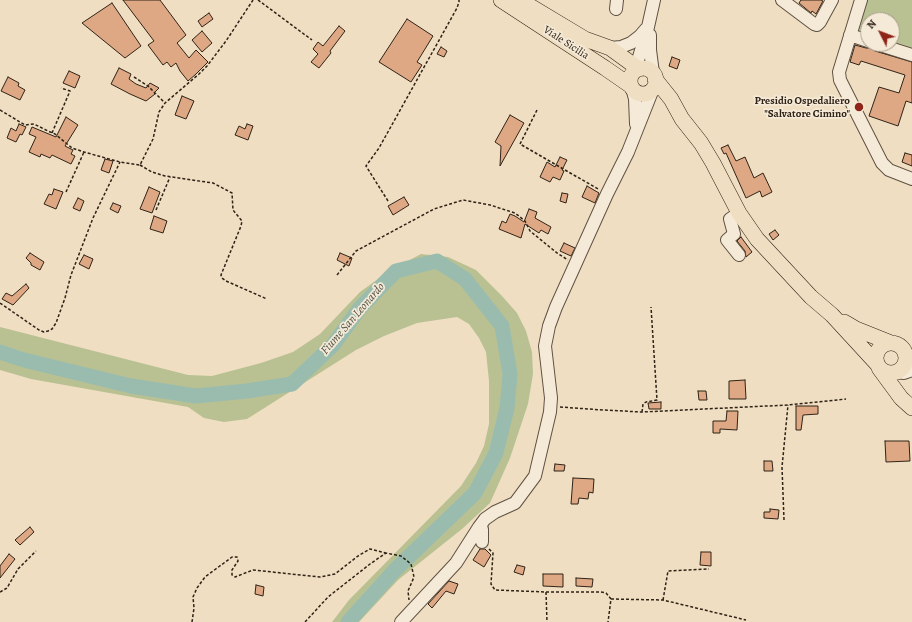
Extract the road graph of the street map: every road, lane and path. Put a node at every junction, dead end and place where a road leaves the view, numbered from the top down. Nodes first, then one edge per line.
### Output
1 (253, 0) edge
2 (258, 0) edge
3 (458, 0) edge
4 (501, 0) edge
5 (520, 0) edge
6 (654, 0) edge
7 (782, 0) edge
8 (832, 0) edge
9 (861, 0) edge
10 (649, 22) junction
11 (850, 35) junction
12 (860, 38) edge
13 (312, 40) dead end
14 (610, 48) junction
15 (900, 51) edge
16 (912, 55) edge
17 (134, 76) dead end
18 (642, 81) junction
19 (61, 88) dead end
20 (165, 103) junction
21 (0, 110) edge
22 (537, 110) dead end
23 (52, 133) junction
24 (636, 133) junction
25 (84, 152) junction
26 (120, 162) junction
27 (140, 165) junction
28 (170, 177) junction
29 (912, 179) edge
30 (66, 192) dead end
31 (607, 194) junction
32 (388, 201) dead end
33 (156, 210) dead end
34 (739, 213) junction
35 (739, 255) dead end
36 (576, 265) junction
37 (337, 275) dead end
38 (267, 299) dead end
39 (0, 303) edge
40 (651, 307) dead end
41 (832, 315) junction
42 (891, 343) junction
43 (879, 366) junction
44 (906, 368) edge
45 (846, 399) dead end
46 (788, 405) junction
47 (550, 406) junction
48 (912, 407) edge
49 (642, 412) junction
50 (784, 520) dead end
51 (479, 527) junction
52 (482, 542) joint
53 (36, 550) dead end
54 (386, 553) junction
55 (709, 569) dead end
56 (0, 592) edge
57 (546, 592) junction
58 (611, 599) junction
59 (664, 600) junction
60 (415, 606) junction
61 (746, 620) dead end
62 (192, 622) edge
63 (305, 622) edge
64 (401, 622) edge
65 (547, 622) edge
66 (608, 622) edge

1 - 20 path
2 - 13 path
3 - 32 path
4 - 18 main road, Viale Sicilia
5 - 14 main road, Viale Sicilia
6 - 10 street
7 - 8 street
9 - 11 street
10 - 14 street
10 - 18 street
10 - 18 street
11 - 12 street
11 - 29 street
14 - 18 main road, Viale Sicilia
15 - 16 street
17 - 20 path
18 - 24 street
18 - 24 street
18 - 34 main road
19 - 23 path
20 - 27 path
21 - 23 path
22 - 31 path
23 - 25 path
24 - 31 street
25 - 26 path
25 - 30 path
26 - 27 path
26 - 39 path
27 - 28 path
28 - 33 path
28 - 38 path
31 - 36 street
34 - 35 street
34 - 41 main road
36 - 37 path
36 - 47 street
40 - 49 path
41 - 42 main road
41 - 43 main road
42 - 43 main road
42 - 44 main road
43 - 44 main road
43 - 48 main road
44 - 48 main road
45 - 46 path
46 - 49 path
46 - 50 path
47 - 49 path
47 - 51 street
51 - 52 street
51 - 60 street
52 - 57 path
53 - 56 path
54 - 60 path
54 - 62 path
54 - 63 path
55 - 59 path
57 - 58 path
57 - 65 path
58 - 59 path
58 - 66 path
59 - 61 path
60 - 64 street

